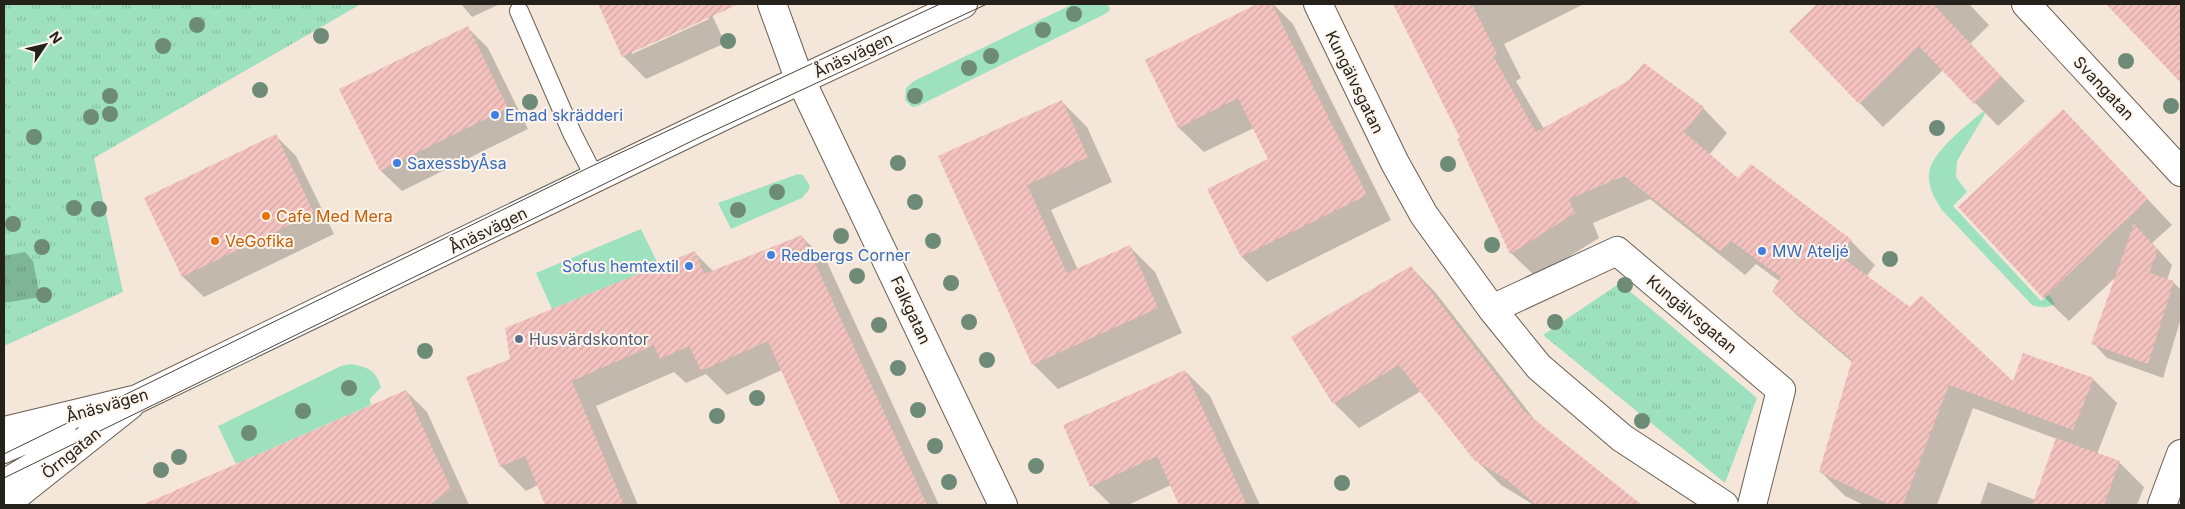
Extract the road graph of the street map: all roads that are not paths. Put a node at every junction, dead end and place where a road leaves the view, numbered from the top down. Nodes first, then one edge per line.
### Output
1 (772, 4) edge
2 (964, 4) edge
3 (1318, 4) edge
4 (2026, 4) edge
5 (519, 11) dead end
6 (801, 79) junction
7 (2181, 172) edge
8 (595, 178) junction
9 (1492, 309) junction
10 (137, 400) junction
11 (4, 431) edge
12 (4, 454) edge
13 (2181, 454) edge
14 (4, 478) edge
15 (4, 504) edge
16 (1003, 505) edge
17 (1724, 505) edge
18 (1752, 505) edge
19 (2162, 505) edge

1 - 6 street, Falkgatan
2 - 6 street, Ånäsvägen
3 - 9 street, Kungälvsgatan
4 - 7 street, Svangatan
5 - 8 lane
6 - 8 street, Ånäsvägen
6 - 16 street, Falkgatan
8 - 10 street, Ånäsvägen
9 - 17 street, Kungälvsgatan
9 - 18 street, Kungälvsgatan
10 - 11 street, Ånäsvägen
10 - 12 lane
10 - 14 lane
10 - 15 street, Örngatan
13 - 19 street

